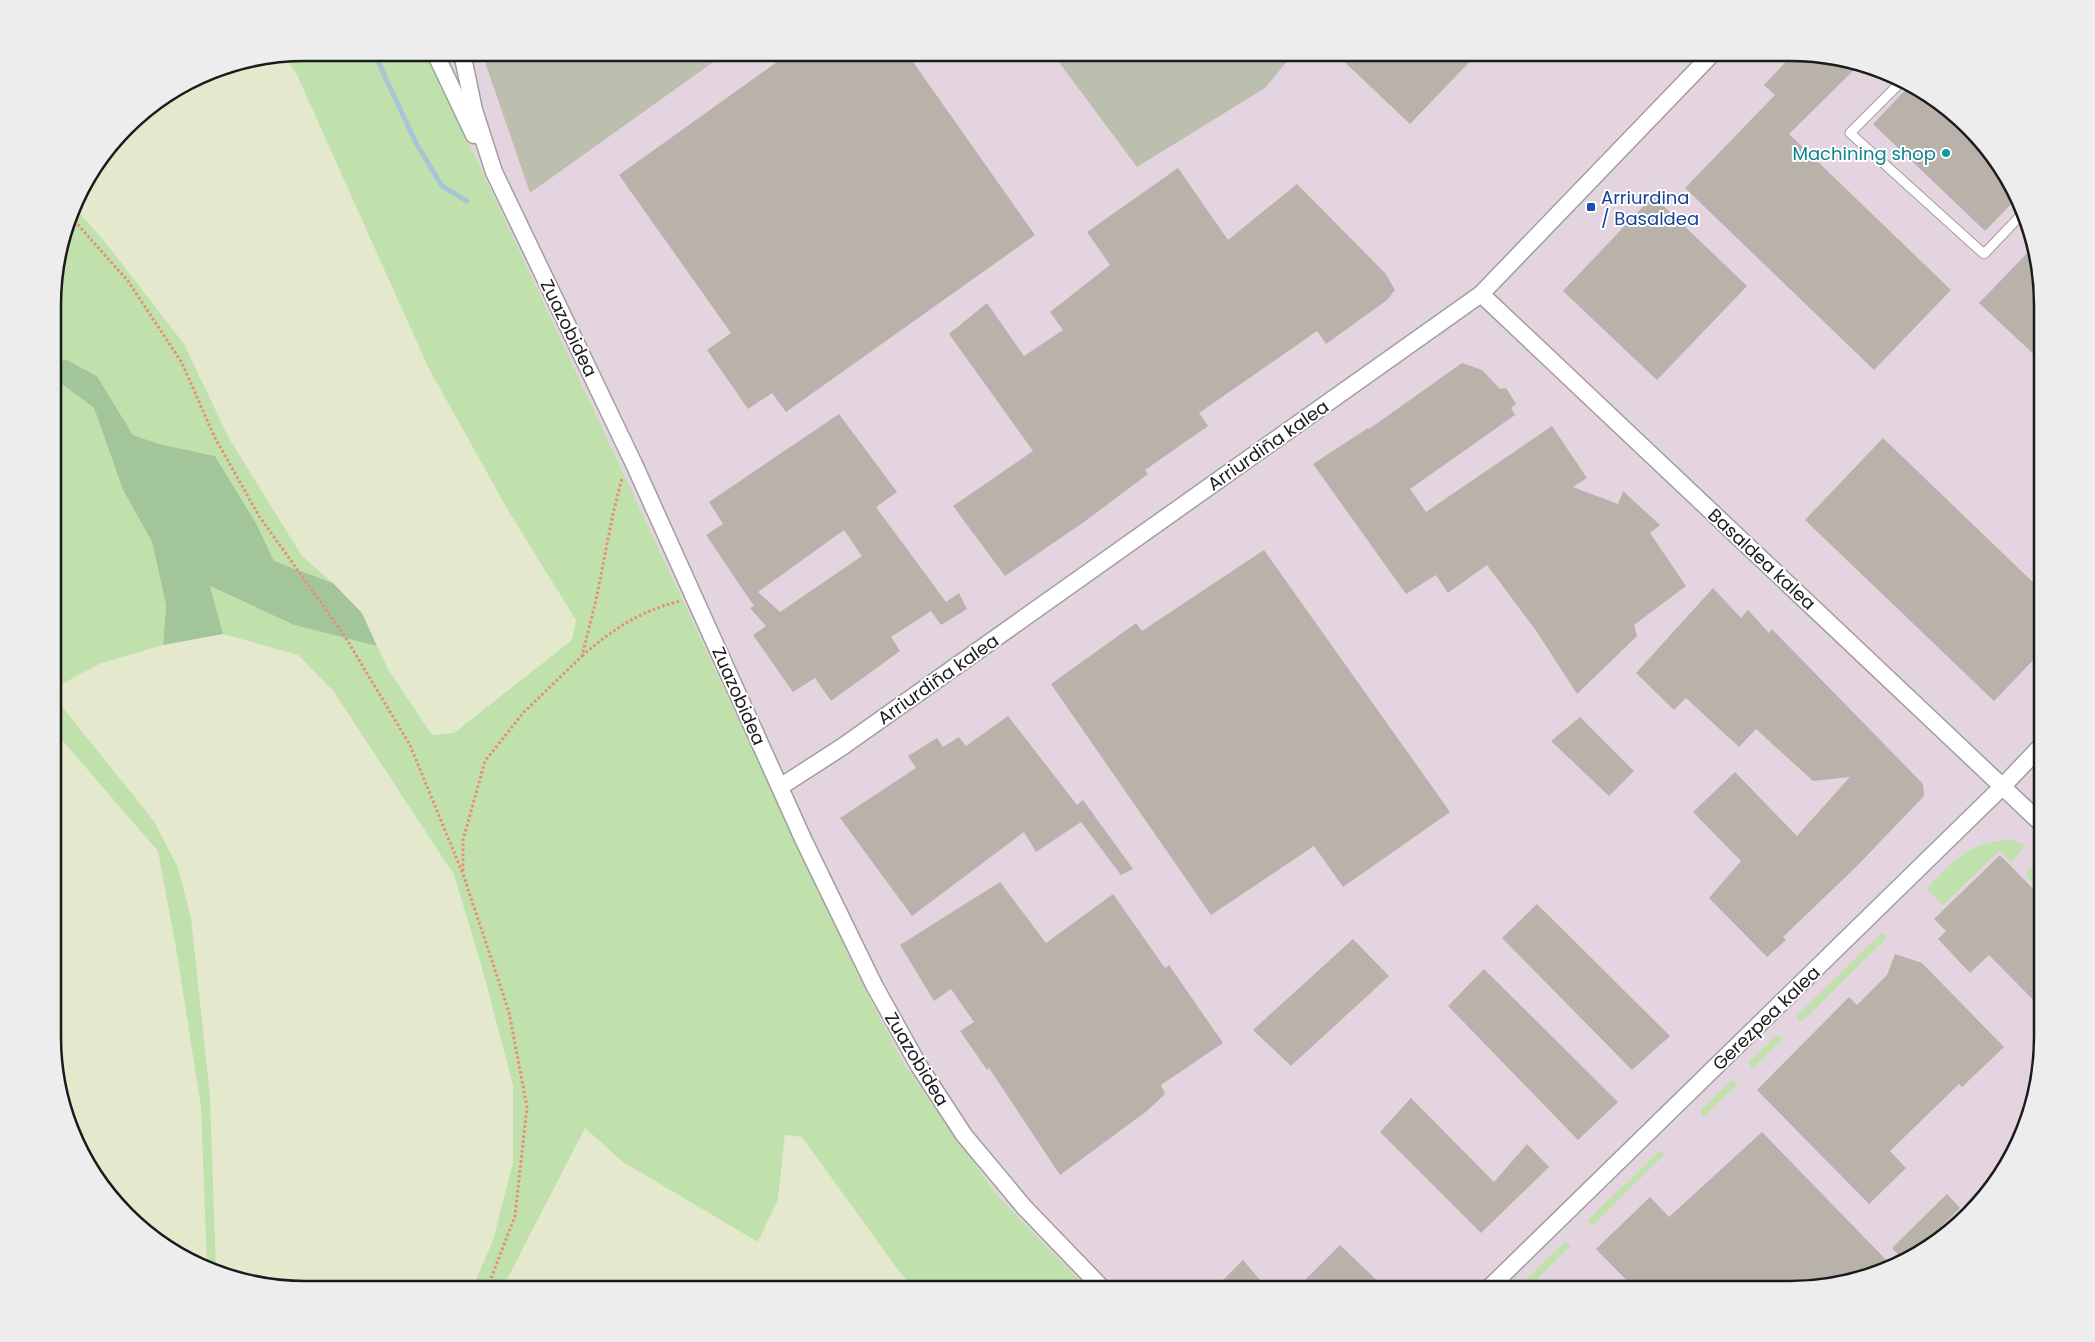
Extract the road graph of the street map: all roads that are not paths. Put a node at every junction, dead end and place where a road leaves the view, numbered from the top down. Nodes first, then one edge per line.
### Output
1 (439, 61) edge
2 (464, 61) edge
3 (1704, 61) edge
4 (1897, 86) edge
5 (494, 172) junction
6 (2018, 219) edge
7 (1481, 294) junction
8 (2034, 753) edge
9 (780, 786) junction
10 (2003, 786) junction
11 (2034, 816) edge
12 (1095, 1281) edge
13 (1496, 1281) edge

1 - 5 street
2 - 5 street, Zuazobidea
3 - 7 street, Arriurdiña kalea
4 - 6 lane
5 - 9 street, Zuazobidea
7 - 9 street, Arriurdiña kalea
7 - 10 street, Basaldea kalea
8 - 10 street, Gerezpea kalea
9 - 12 street, Zuazobidea
10 - 11 street, Basaldea kalea
10 - 13 street, Gerezpea kalea

